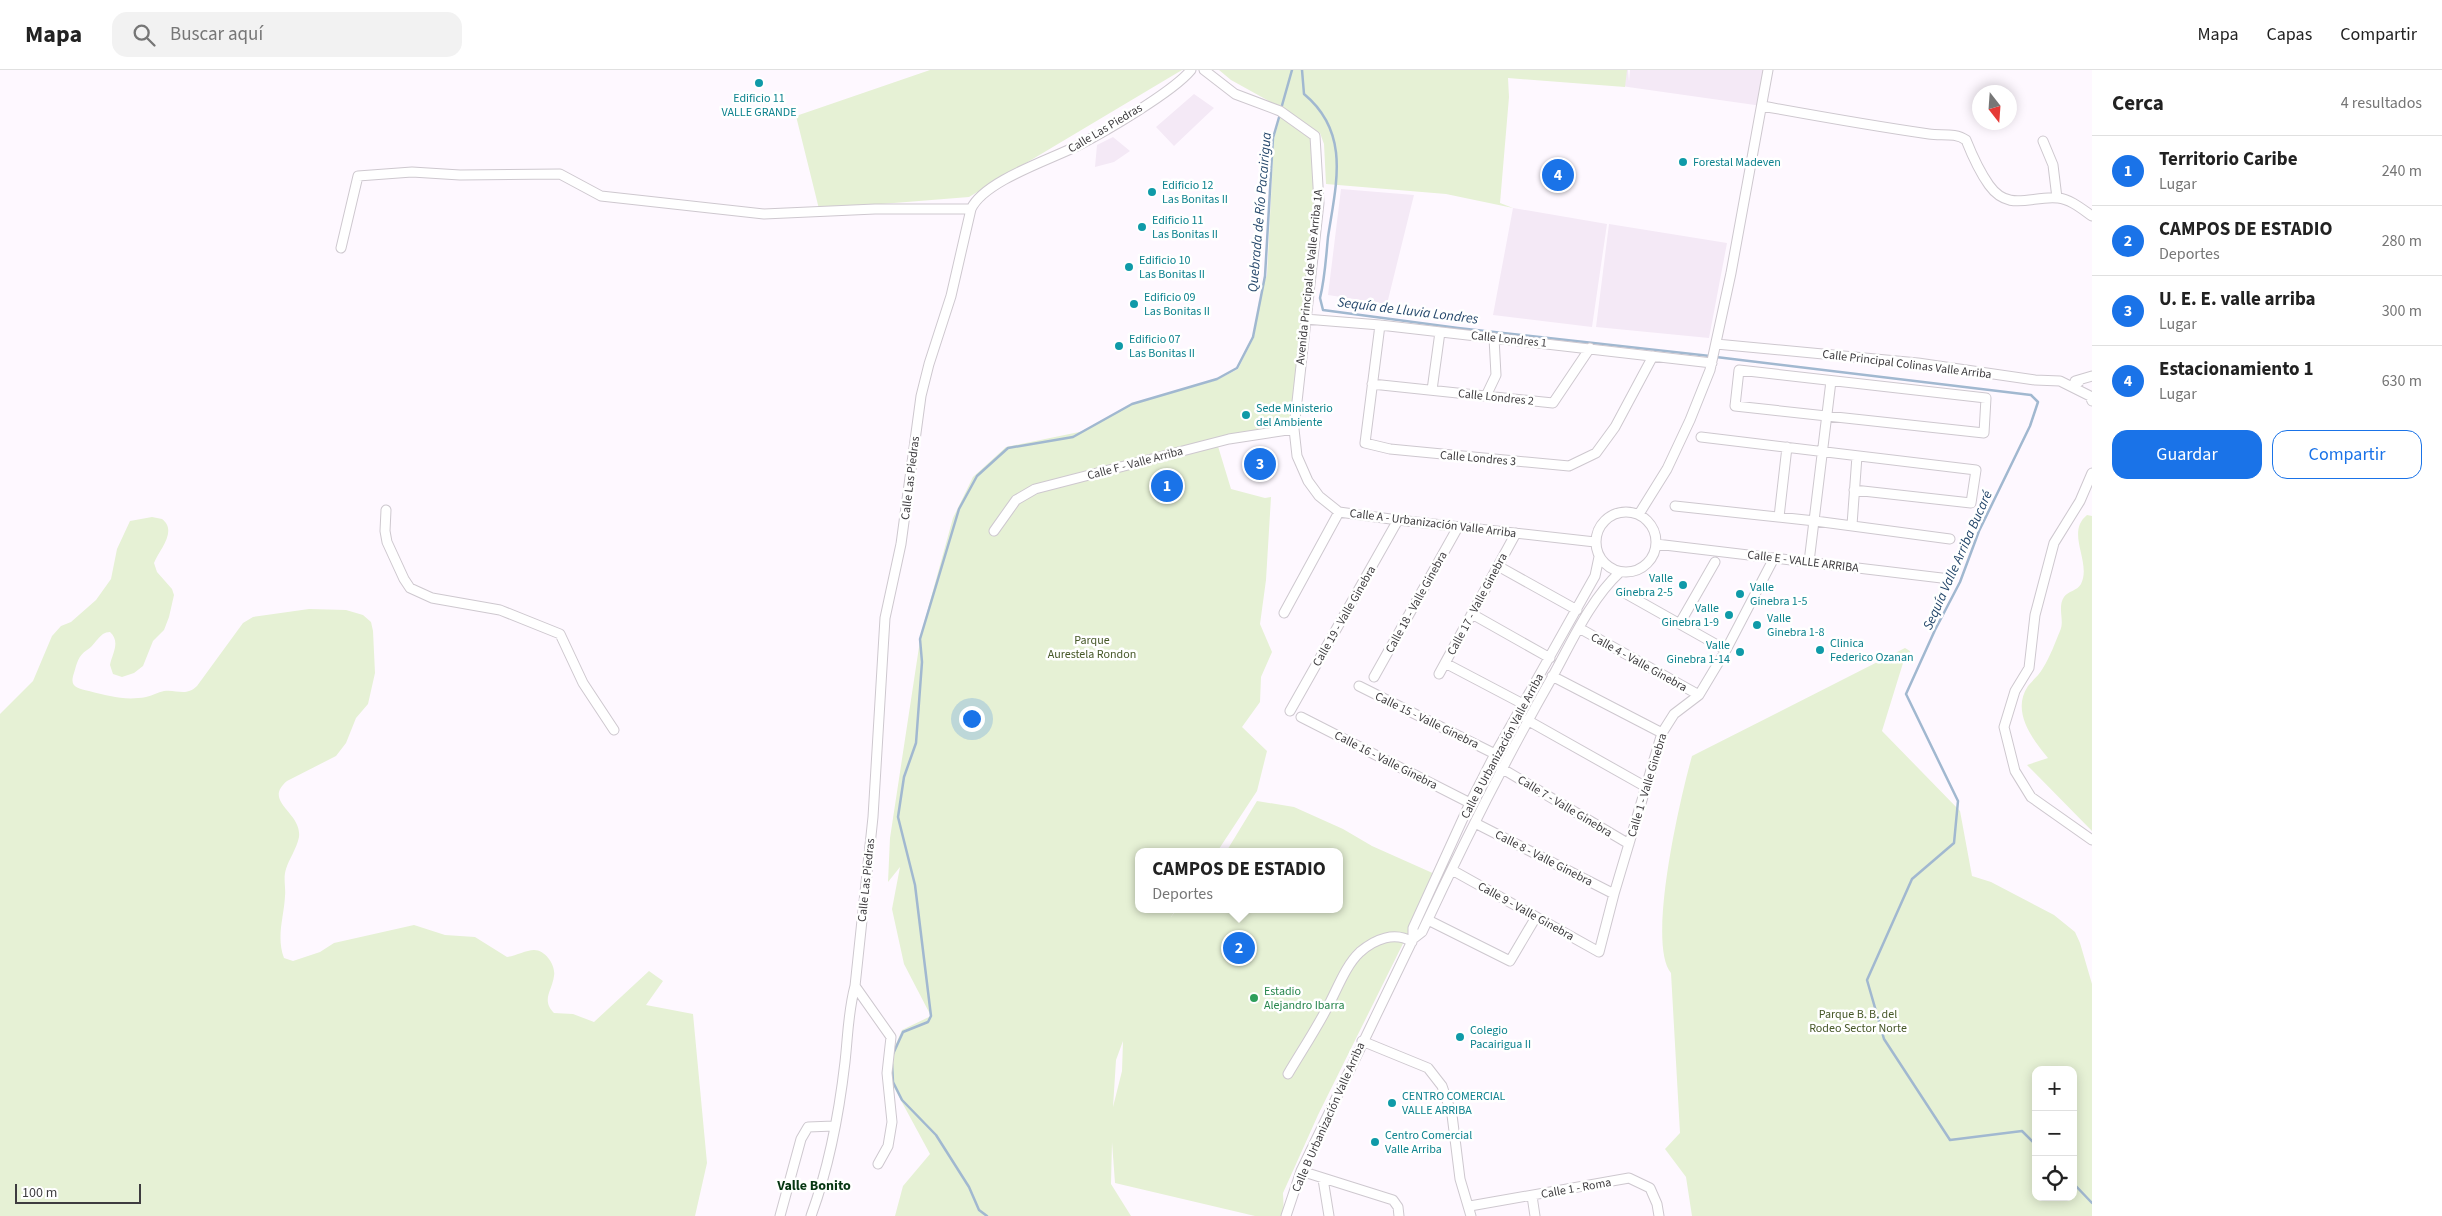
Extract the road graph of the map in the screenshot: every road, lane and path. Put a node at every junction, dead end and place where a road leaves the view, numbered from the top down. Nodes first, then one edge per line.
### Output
1 (1191, 70) edge
2 (1204, 70) edge
3 (1768, 70) edge
4 (1762, 106) junction
5 (2042, 140) dead end
6 (2057, 198) junction
7 (971, 209) junction
8 (2092, 216) edge
9 (341, 248) dead end
10 (1305, 319) junction
11 (1380, 325) junction
12 (1440, 332) junction
13 (1494, 338) junction
14 (1716, 344) junction
15 (1590, 348) junction
16 (1653, 356) junction
17 (1712, 363) junction
18 (2092, 376) edge
19 (1831, 381) junction
20 (2078, 382) dead end
21 (1372, 384) junction
22 (1432, 390) junction
23 (1486, 396) junction
24 (2092, 401) edge
25 (1826, 416) junction
26 (1294, 429) junction
27 (1702, 437) dead end
28 (1787, 447) junction
29 (1822, 452) junction
30 (1857, 456) junction
31 (2092, 473) edge
32 (1854, 490) junction
33 (1675, 506) dead end
34 (386, 510) dead end
35 (1339, 512) junction
36 (1639, 514) junction
37 (1779, 517) junction
38 (1398, 520) junction
39 (1815, 520) junction
40 (1852, 525) junction
41 (1458, 527) junction
42 (994, 531) dead end
43 (1516, 533) junction
44 (1950, 539) dead end
45 (1595, 542) junction
46 (1656, 544) junction
47 (1599, 557) junction
48 (1774, 558) junction
49 (1714, 562) dead end
50 (1809, 562) junction
51 (1498, 566) junction
52 (1620, 572) junction
53 (1950, 579) dead end
54 (1623, 592) dead end
55 (1577, 610) junction
56 (1284, 613) dead end
57 (1472, 614) junction
58 (1680, 623) junction
59 (1579, 628) junction
60 (1726, 650) junction
61 (1550, 658) junction
62 (1445, 663) junction
63 (1439, 674) dead end
64 (1552, 676) junction
65 (1374, 677) dead end
66 (1359, 686) dead end
67 (1699, 695) junction
68 (1523, 704) junction
69 (1290, 711) dead end
70 (1301, 717) dead end
71 (1527, 720) junction
72 (614, 730) dead end
73 (1662, 733) junction
74 (1495, 754) junction
75 (1501, 768) junction
76 (1646, 787) junction
77 (1470, 803) junction
78 (1474, 823) junction
79 (2092, 840) edge
80 (1629, 844) junction
81 (1452, 870) junction
82 (1614, 894) junction
83 (1536, 917) junction
84 (1428, 920) junction
85 (1413, 941) junction
86 (1599, 952) joint
87 (855, 986) junction
88 (1362, 1041) junction
89 (1288, 1074) dead end
90 (834, 1126) junction
91 (878, 1164) dead end
92 (1301, 1171) junction
93 (1323, 1179) junction
94 (1532, 1196) junction
95 (1470, 1206) junction
96 (780, 1216) edge
97 (811, 1216) edge
98 (1286, 1216) edge
99 (1329, 1216) edge
100 (1399, 1216) edge
101 (1471, 1216) edge
102 (1535, 1216) edge
103 (1659, 1216) edge

1 - 7 street, Calle Las Piedras
2 - 10 street, Avenida Principal de Valle Arriba 1A
3 - 4 street
4 - 6 street
4 - 14 street
5 - 6 street
6 - 8 street
7 - 9 street
7 - 87 street, Calle Las Piedras
10 - 11 street, Calle Londres 1
10 - 26 street, Avenida Principal de Valle Arriba 1A
11 - 12 street, Calle Londres 1
11 - 21 street, Calle Londres 3
12 - 13 street, Calle Londres 1
12 - 22 street
13 - 15 street, Calle Londres 1
13 - 23 street
14 - 17 street
14 - 24 street, Calle Principal Colinas Valle Arriba
15 - 16 street, Calle Londres 1
15 - 23 street, Calle Londres 2
16 - 17 street, Calle Londres 1
16 - 21 street, Calle Londres 3
17 - 36 street
18 - 20 street
19 - 25 street
19 - 25 street
19 - 25 street
21 - 22 street, Calle Londres 2
22 - 23 street, Calle Londres 2
25 - 29 street
26 - 35 street, Calle A - Urbanización Valle Arriba
26 - 42 street, Calle F - Valle Arriba
27 - 28 street
28 - 29 street
28 - 37 street
29 - 30 street
29 - 39 street
30 - 32 street
30 - 32 street
31 - 79 street
32 - 40 street
33 - 37 street
34 - 72 street
35 - 38 street, Calle A - Urbanización Valle Arriba
35 - 56 street
36 - 45 street
36 - 46 street
37 - 39 street
38 - 41 street, Calle A - Urbanización Valle Arriba
38 - 69 street, Calle 19 - Valle Ginebra
39 - 40 street
39 - 50 street
40 - 44 street
41 - 43 street, Calle A - Urbanización Valle Arriba
41 - 65 street, Calle 18 - Valle Ginebra
43 - 45 street, Calle A - Urbanización Valle Arriba
43 - 51 street, Calle 17 - Valle Ginebra
45 - 47 street
46 - 48 street, Calle E - VALLE ARRIBA
46 - 52 street
47 - 52 street
47 - 55 street, Calle B Urbanización Valle Arriba
48 - 50 street, Calle E - VALLE ARRIBA
48 - 60 street, Calle 1 - Valle Ginebra
49 - 58 street
50 - 53 street, Calle E - VALLE ARRIBA
51 - 55 street
51 - 57 street, Calle 17 - Valle Ginebra
52 - 59 street, Calle B Urbanización Valle Arriba
54 - 58 street
55 - 61 street, Calle B Urbanización Valle Arriba
57 - 61 street
57 - 62 street, Calle 17 - Valle Ginebra
58 - 60 street
59 - 64 street, Calle B Urbanización Valle Arriba
59 - 67 street, Calle 4 - Valle Ginebra
60 - 67 street, Calle 1 - Valle Ginebra
61 - 68 street, Calle B Urbanización Valle Arriba
62 - 63 street, Calle 17 - Valle Ginebra
62 - 68 street
64 - 71 street, Calle B Urbanización Valle Arriba
64 - 73 street
66 - 74 street, Calle 15 - Valle Ginebra
67 - 73 street, Calle 1 - Valle Ginebra
68 - 74 street, Calle B Urbanización Valle Arriba
70 - 77 street, Calle 16 - Valle Ginebra
71 - 75 street, Calle B Urbanización Valle Arriba
71 - 76 street
73 - 76 street, Calle 1 - Valle Ginebra
74 - 77 street, Calle B Urbanización Valle Arriba
75 - 78 street, Calle B Urbanización Valle Arriba
75 - 80 street, Calle 7 - Valle Ginebra
76 - 80 street, Calle 1 - Valle Ginebra
77 - 85 street, Calle B Urbanización Valle Arriba
78 - 81 street, Calle B Urbanización Valle Arriba
78 - 82 street, Calle 8 - Valle Ginebra
80 - 82 street, Calle 1 - Valle Ginebra
81 - 83 street, Calle 9 - Valle Ginebra
81 - 84 street, Calle B Urbanización Valle Arriba
82 - 86 street, Calle 1 - Valle Ginebra
83 - 84 street
83 - 86 street, Calle 9 - Valle Ginebra
84 - 85 street, Calle B Urbanización Valle Arriba
85 - 88 street, Calle B Urbanización Valle Arriba
85 - 89 street
87 - 90 street, Calle Las Piedras
87 - 91 street
88 - 92 street, Calle B Urbanización Valle Arriba
88 - 95 street
90 - 96 street
90 - 97 street, Calle Las Piedras
92 - 93 street
92 - 98 street, Calle B Urbanización Valle Arriba
93 - 99 street
93 - 100 street
94 - 95 street, Calle 1 - Roma
94 - 102 street
94 - 103 street, Calle 1 - Roma
95 - 101 street

